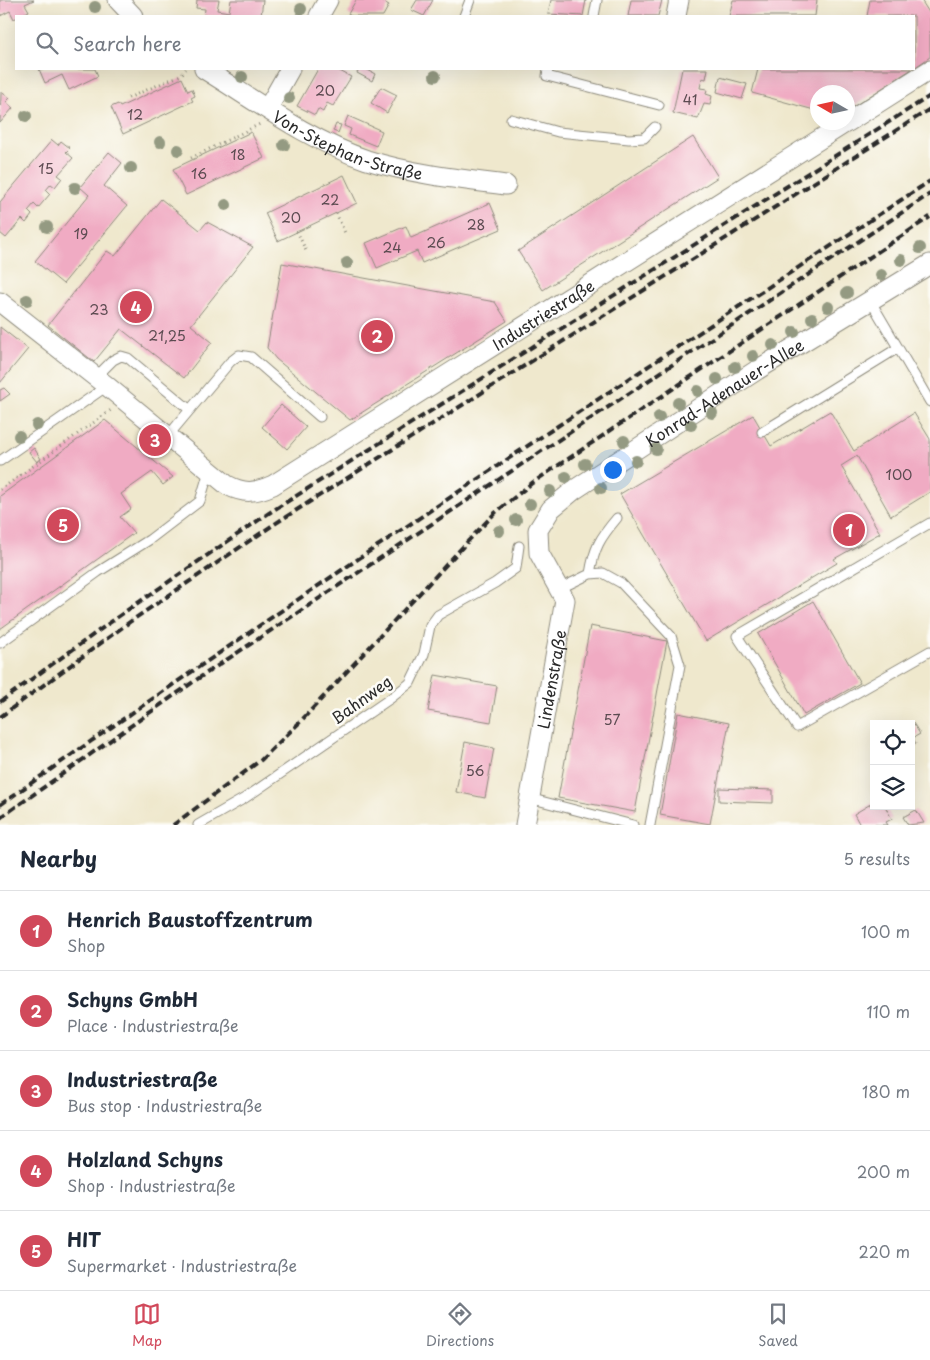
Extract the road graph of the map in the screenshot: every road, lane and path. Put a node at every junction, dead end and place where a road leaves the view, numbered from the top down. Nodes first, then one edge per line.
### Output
1 (118, 0) edge
2 (328, 0) edge
3 (470, 0) edge
4 (597, 0) edge
5 (679, 0) edge
6 (132, 15) edge
7 (320, 15) edge
8 (464, 15) edge
9 (594, 15) edge
10 (676, 15) edge
11 (185, 70) edge
12 (206, 70) edge
13 (289, 70) edge
14 (548, 70) edge
15 (930, 70) edge
16 (128, 98) dead end
17 (659, 105) dead end
18 (268, 108) junction
19 (855, 117) edge
20 (511, 119) dead end
21 (656, 127) dead end
22 (834, 130) edge
23 (191, 158) dead end
24 (506, 185) dead end
25 (336, 213) dead end
26 (297, 231) dead end
27 (345, 232) dead end
28 (306, 251) dead end
29 (930, 264) edge
30 (870, 300) junction
31 (0, 302) edge
32 (898, 348) junction
33 (101, 381) junction
34 (125, 400) junction
35 (930, 402) edge
36 (190, 410) junction
37 (320, 417) dead end
38 (762, 432) dead end
39 (168, 436) junction
40 (0, 461) edge
41 (209, 470) junction
42 (0, 490) edge
43 (618, 518) dead end
44 (930, 524) edge
45 (538, 540) joint
46 (519, 546) dead end
47 (590, 574) junction
48 (559, 589) junction
49 (0, 643) edge
50 (930, 651) edge
51 (529, 798) junction
52 (198, 825) edge
53 (525, 825) edge
54 (633, 825) edge
55 (650, 825) edge

1 - 6 street
2 - 7 street
3 - 8 lane
4 - 9 lane
5 - 10 street
11 - 16 path
12 - 18 street, Von-Stephan-Straße
13 - 18 street
14 - 17 lane
15 - 19 street, Industriestraße
18 - 23 path
18 - 24 street, Von-Stephan-Straße
20 - 21 lane
22 - 41 street, Industriestraße
25 - 27 path
26 - 28 path
29 - 30 street, Konrad-Adenauer-Allee
30 - 32 lane
30 - 45 street, Konrad-Adenauer-Allee
31 - 33 street, Industriestraße
32 - 35 lane
32 - 38 lane
33 - 34 street, Industriestraße
33 - 36 lane
33 - 40 lane
34 - 39 street, Industriestraße
34 - 42 path
36 - 37 lane
36 - 39 lane
39 - 41 street, Industriestraße
41 - 49 lane
43 - 47 lane
44 - 50 lane
45 - 48 street, Lindenstraße
46 - 52 lane, Bahnweg
47 - 48 lane
47 - 55 lane
48 - 51 street, Lindenstraße
51 - 53 street, Lindenstraße
51 - 54 lane

